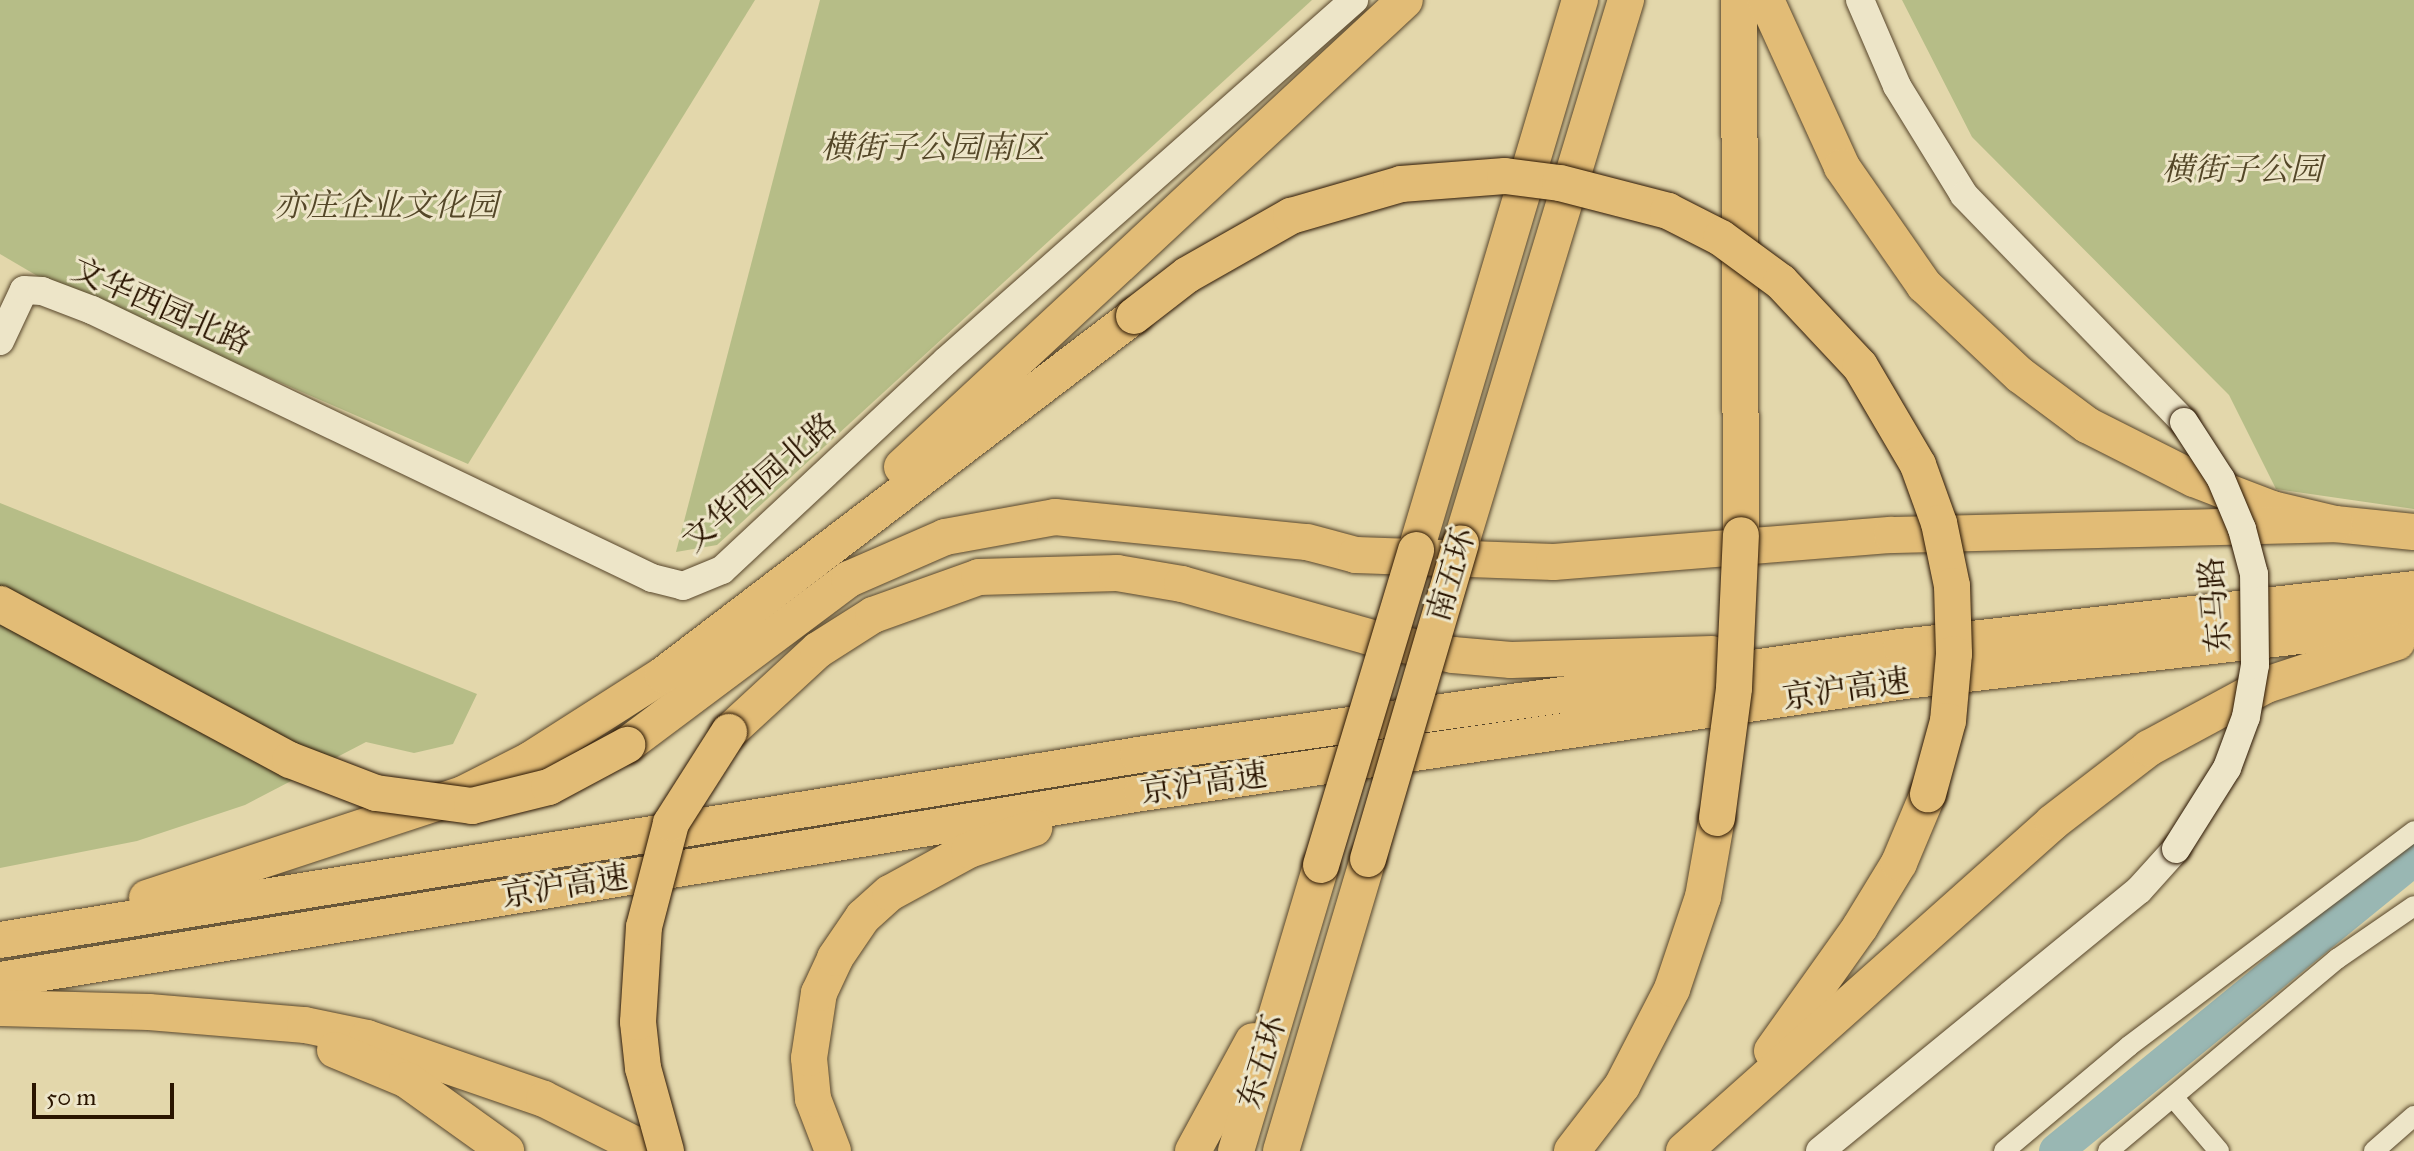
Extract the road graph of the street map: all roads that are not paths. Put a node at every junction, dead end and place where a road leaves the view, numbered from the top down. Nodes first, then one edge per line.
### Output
1 (1354, 0) edge
2 (1405, 0) edge
3 (1580, 0) edge
4 (1626, 0) edge
5 (1739, 0) edge
6 (1766, 0) edge
7 (1860, 0) edge
8 (0, 341) edge
9 (2335, 524) junction
10 (2414, 532) edge
11 (2414, 589) edge
12 (0, 604) edge
13 (746, 612) junction
14 (2414, 623) edge
15 (2414, 637) edge
16 (1901, 647) junction
17 (1142, 793) junction
18 (2414, 831) edge
19 (2414, 906) edge
20 (40, 934) junction
21 (0, 940) edge
22 (1290, 972) junction
23 (0, 980) edge
24 (0, 1008) edge
25 (213, 1018) junction
26 (2173, 1097) junction
27 (2414, 1116) edge
28 (506, 1151) edge
29 (648, 1151) edge
30 (666, 1151) edge
31 (833, 1151) edge
32 (1193, 1151) edge
33 (1236, 1151) edge
34 (1281, 1151) edge
35 (1572, 1151) edge
36 (1684, 1151) edge
37 (1820, 1151) edge
38 (2004, 1151) edge
39 (2108, 1151) edge
40 (2219, 1151) edge
41 (2374, 1151) edge

1 - 8 street, 文华西园北路
2 - 13 highway
3 - 22 highway, 南五环, bridge
4 - 34 highway, 南五环, bridge
5 - 35 highway, bridge
6 - 9 highway
7 - 37 street, 东马路, bridge
9 - 10 highway
9 - 12 highway, bridge
11 - 16 highway, 京沪高速
13 - 20 highway
13 - 36 highway, bridge
14 - 17 highway, 京沪高速
15 - 36 highway
16 - 20 highway, 京沪高速
16 - 30 highway, bridge
17 - 23 highway, 京沪高速
17 - 31 highway
18 - 38 street
19 - 26 street
20 - 21 highway, 京沪高速
22 - 32 highway
22 - 33 highway, 东五环
24 - 25 highway
25 - 28 highway
25 - 29 highway
26 - 39 street
26 - 40 street
27 - 41 street

